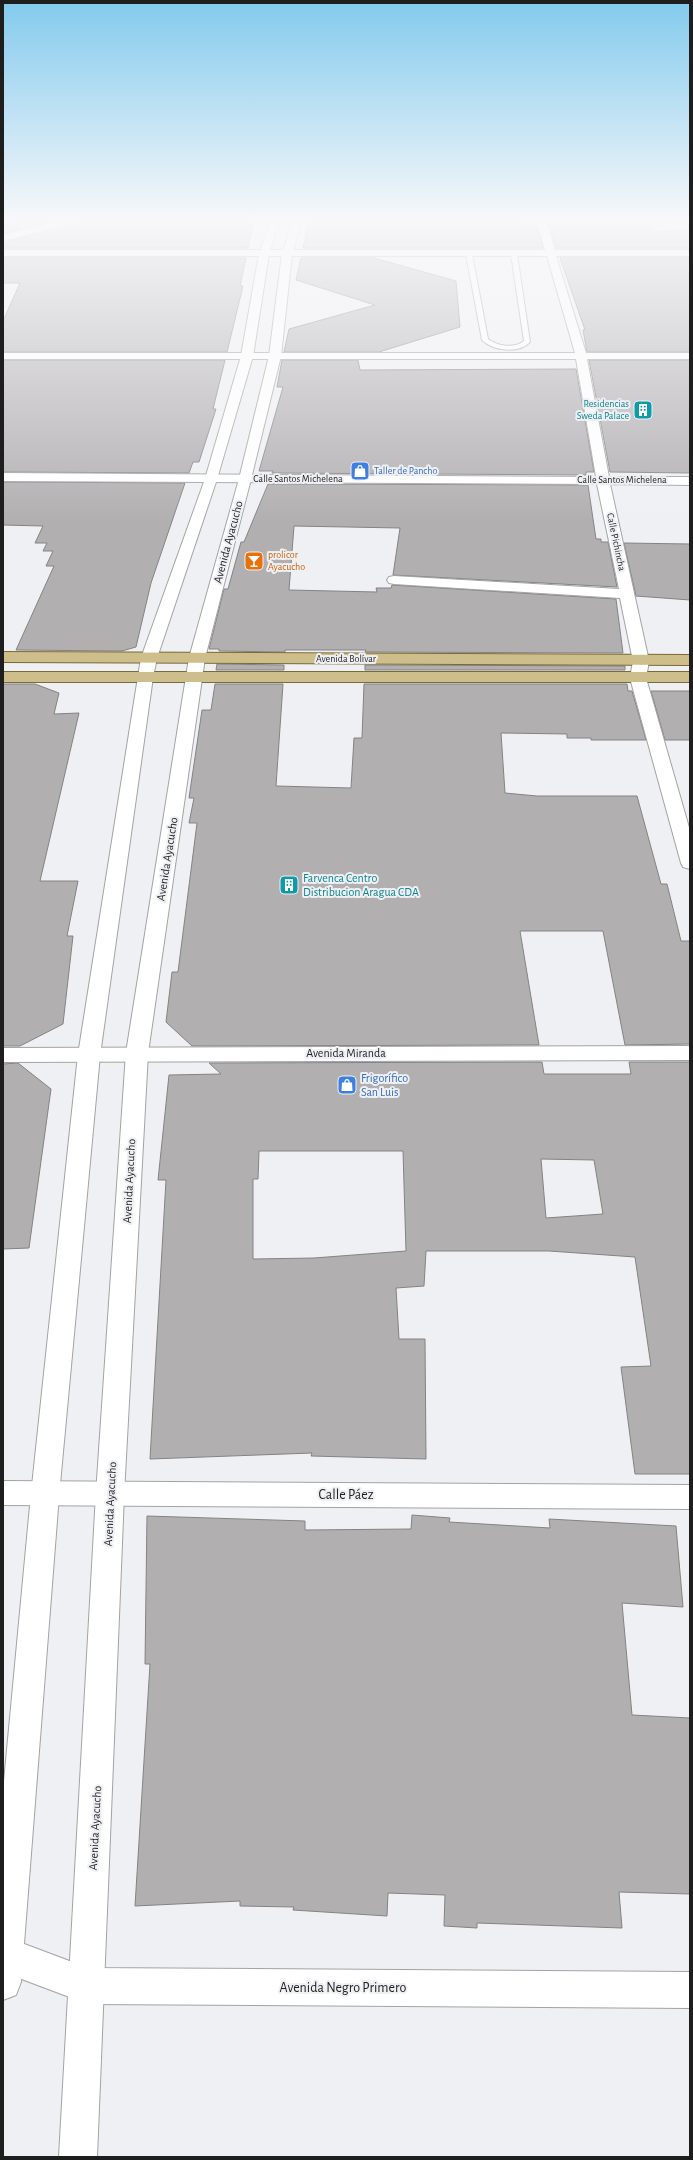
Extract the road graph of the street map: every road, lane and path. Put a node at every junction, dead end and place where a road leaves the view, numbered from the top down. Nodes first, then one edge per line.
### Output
1 (253, 321) edge
2 (279, 321) edge
3 (481, 321) edge
4 (525, 321) edge
5 (571, 321) edge
6 (3, 356) edge
7 (247, 356) junction
8 (275, 356) junction
9 (581, 356) junction
10 (690, 356) edge
11 (3, 477) edge
12 (245, 478) junction
13 (211, 479) junction
14 (603, 480) junction
15 (690, 481) edge
16 (394, 580) dead end
17 (627, 594) junction
18 (3, 657) edge
19 (641, 660) junction
20 (690, 660) edge
21 (147, 667) junction
22 (196, 668) junction
23 (3, 677) edge
24 (690, 677) edge
25 (638, 678) junction
26 (690, 862) edge
27 (690, 1053) edge
28 (137, 1054) junction
29 (3, 1055) edge
30 (89, 1055) junction
31 (3, 1493) edge
32 (110, 1494) junction
33 (45, 1495) junction
34 (690, 1497) edge
35 (4, 1963) edge
36 (88, 1986) junction
37 (690, 1990) edge
38 (78, 2157) edge

1 - 7 street
2 - 8 street, Avenida Ayacucho
3 - 4 lane
5 - 9 street, Calle Pichincha
6 - 7 street
7 - 8 street
7 - 13 street
8 - 9 street
8 - 12 street, Avenida Ayacucho
9 - 10 street
9 - 14 street, Calle Pichincha
11 - 13 street, Calle Santos Michelena
12 - 13 street, Calle Santos Michelena
12 - 14 street, Calle Santos Michelena
12 - 22 street, Avenida Ayacucho
13 - 21 street
14 - 15 street, Calle Santos Michelena
14 - 17 street, Calle Pichincha
16 - 17 street
17 - 19 street, Calle Pichincha
18 - 21 main road, Avenida Bolívar
19 - 20 main road, Avenida Bolívar
19 - 22 main road, Avenida Bolívar
19 - 25 street, Calle Pichincha
21 - 22 main road, Avenida Bolívar
21 - 23 main road, Avenida Bolívar
21 - 30 street
22 - 25 main road, Avenida Bolívar
22 - 28 street, Avenida Ayacucho
24 - 25 main road, Avenida Bolívar
25 - 26 street, Calle Pichincha
27 - 28 street, Avenida Miranda
28 - 30 street, Avenida Miranda
28 - 32 street, Avenida Ayacucho
29 - 30 street, Avenida Miranda
30 - 33 street
31 - 33 street, Calle Páez
32 - 33 street, Calle Páez
32 - 34 street, Calle Páez
32 - 36 street, Avenida Ayacucho
33 - 35 street
35 - 36 street, Avenida Negro Primero
36 - 37 street, Avenida Negro Primero
36 - 38 street, Avenida Ayacucho

